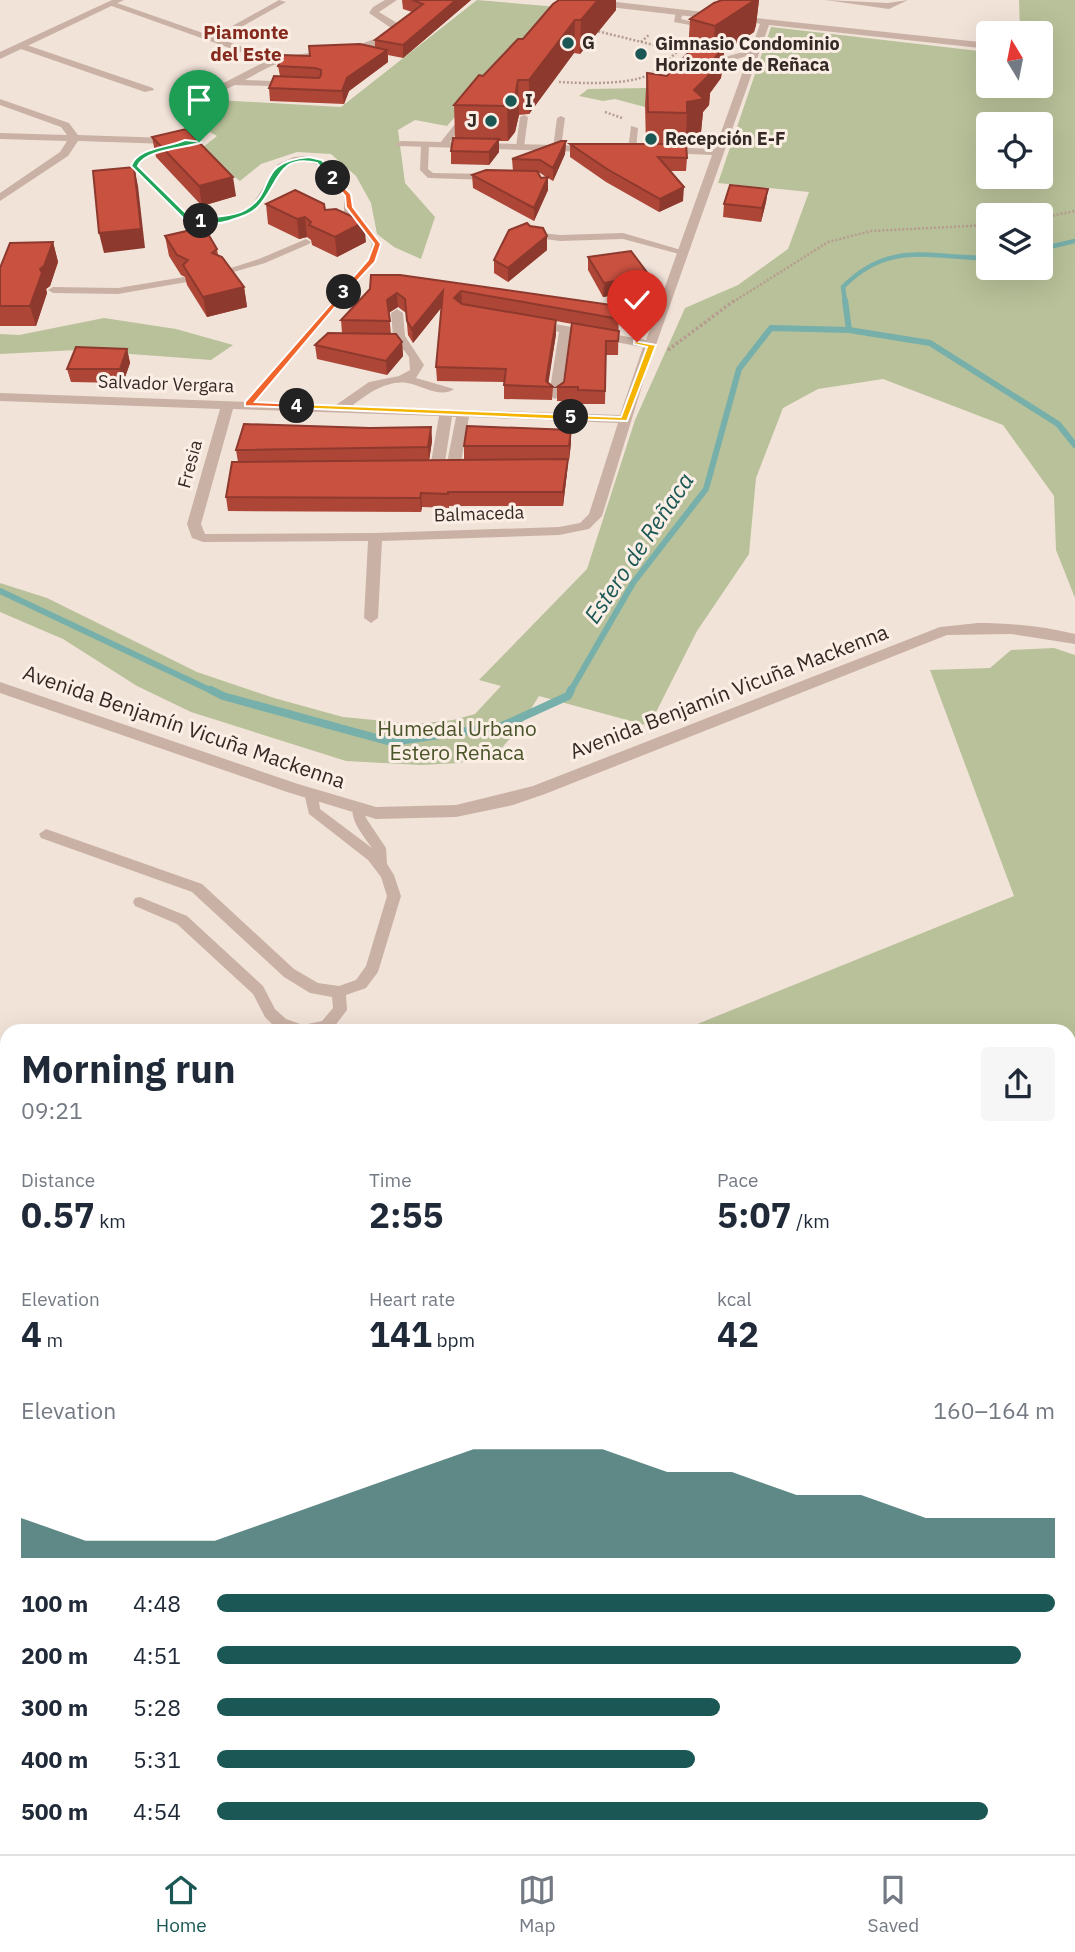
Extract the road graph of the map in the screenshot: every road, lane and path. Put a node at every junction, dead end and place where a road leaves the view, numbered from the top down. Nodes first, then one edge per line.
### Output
1 (392, 0) edge
2 (575, 0) edge
3 (830, 0) edge
4 (903, 0) edge
5 (115, 2) edge
6 (282, 2) edge
7 (679, 13) junction
8 (728, 18) edge
9 (740, 19) edge
10 (765, 22) junction
11 (585, 28) edge
12 (711, 28) edge
13 (650, 34) dead end
14 (213, 39) junction
15 (640, 43) junction
16 (976, 45) edge
17 (21, 46) junction
18 (754, 51) junction
19 (0, 55) edge
20 (668, 60) junction
21 (275, 61) junction
22 (680, 63) edge
23 (717, 69) edge
24 (234, 82) junction
25 (559, 82) dead end
26 (304, 86) edge
27 (149, 90) dead end
28 (212, 93) dead end
29 (0, 102) edge
30 (477, 103) edge
31 (605, 112) dead end
32 (524, 117) dead end
33 (561, 118) dead end
34 (622, 118) dead end
35 (634, 128) dead end
36 (0, 136) edge
37 (73, 139) junction
38 (185, 142) junction
39 (199, 142) edge
40 (401, 144) dead end
41 (425, 145) junction
42 (443, 145) junction
43 (520, 147) junction
44 (557, 148) junction
45 (600, 149) edge
46 (620, 149) edge
47 (643, 150) junction
48 (718, 152) junction
49 (496, 177) edge
50 (0, 198) edge
51 (350, 207) junction
52 (1075, 211) edge
53 (1053, 216) edge
54 (332, 226) edge
55 (976, 226) edge
56 (533, 235) edge
57 (306, 242) edge
58 (683, 252) junction
59 (223, 272) edge
60 (184, 280) edge
61 (53, 290) dead end
62 (397, 313) dead end
63 (514, 320) edge
64 (565, 330) junction
65 (652, 345) junction
66 (640, 373) junction
67 (408, 379) junction
68 (448, 388) dead end
69 (555, 395) edge
70 (0, 397) edge
71 (228, 403) junction
72 (248, 404) junction
73 (341, 408) junction
74 (446, 412) junction
75 (463, 413) junction
76 (624, 419) junction
77 (197, 535) joint
78 (375, 537) junction
79 (371, 618) dead end
80 (1075, 639) edge
81 (0, 687) edge
82 (311, 793) junction
83 (358, 807) junction
84 (46, 834) dead end
85 (380, 865) junction
86 (140, 902) dead end
87 (339, 992) junction
88 (281, 1024) edge
89 (329, 1024) edge

1 - 21 street
2 - 7 street
3 - 4 street
5 - 14 street
5 - 17 street
6 - 14 lane
7 - 8 street
7 - 12 lane
9 - 10 street
10 - 16 street
10 - 18 street
11 - 15 path
13 - 15 path
14 - 21 street
15 - 20 path
17 - 19 street
17 - 27 street
18 - 23 lane
18 - 48 street
20 - 22 path
20 - 25 path
21 - 24 street
24 - 26 street
24 - 28 street
29 - 37 street
30 - 42 lane
31 - 34 path
32 - 43 lane
33 - 44 lane
35 - 47 lane
36 - 37 street
37 - 38 street
37 - 50 street
38 - 39 street
38 - 51 lane
40 - 41 street
41 - 42 street
41 - 49 lane
42 - 43 street
43 - 44 street
44 - 45 street
46 - 47 street
47 - 48 street
48 - 58 street
51 - 54 lane
51 - 72 lane
52 - 53 path
55 - 66 path
56 - 58 lane
57 - 59 lane
58 - 65 street
60 - 61 lane
62 - 67 street
63 - 64 street
64 - 65 street
64 - 69 street
65 - 66 street
66 - 76 street
67 - 68 street
67 - 73 street
70 - 71 street, Salvador Vergara
71 - 72 street, Salvador Vergara
71 - 77 street, Fresia
72 - 73 street, Salvador Vergara
73 - 74 street, Salvador Vergara
74 - 75 street, Salvador Vergara
74 - 75 street
75 - 76 street, Salvador Vergara
76 - 78 street, Balmaceda
77 - 78 street, Balmaceda
78 - 79 street
80 - 83 street, Avenida Benjamín Vicuña Mackenna
81 - 82 street, Avenida Benjamín Vicuña Mackenna
82 - 83 street, Avenida Benjamín Vicuña Mackenna
82 - 85 lane
83 - 85 lane
84 - 87 lane
85 - 87 lane
86 - 88 lane
87 - 89 lane

